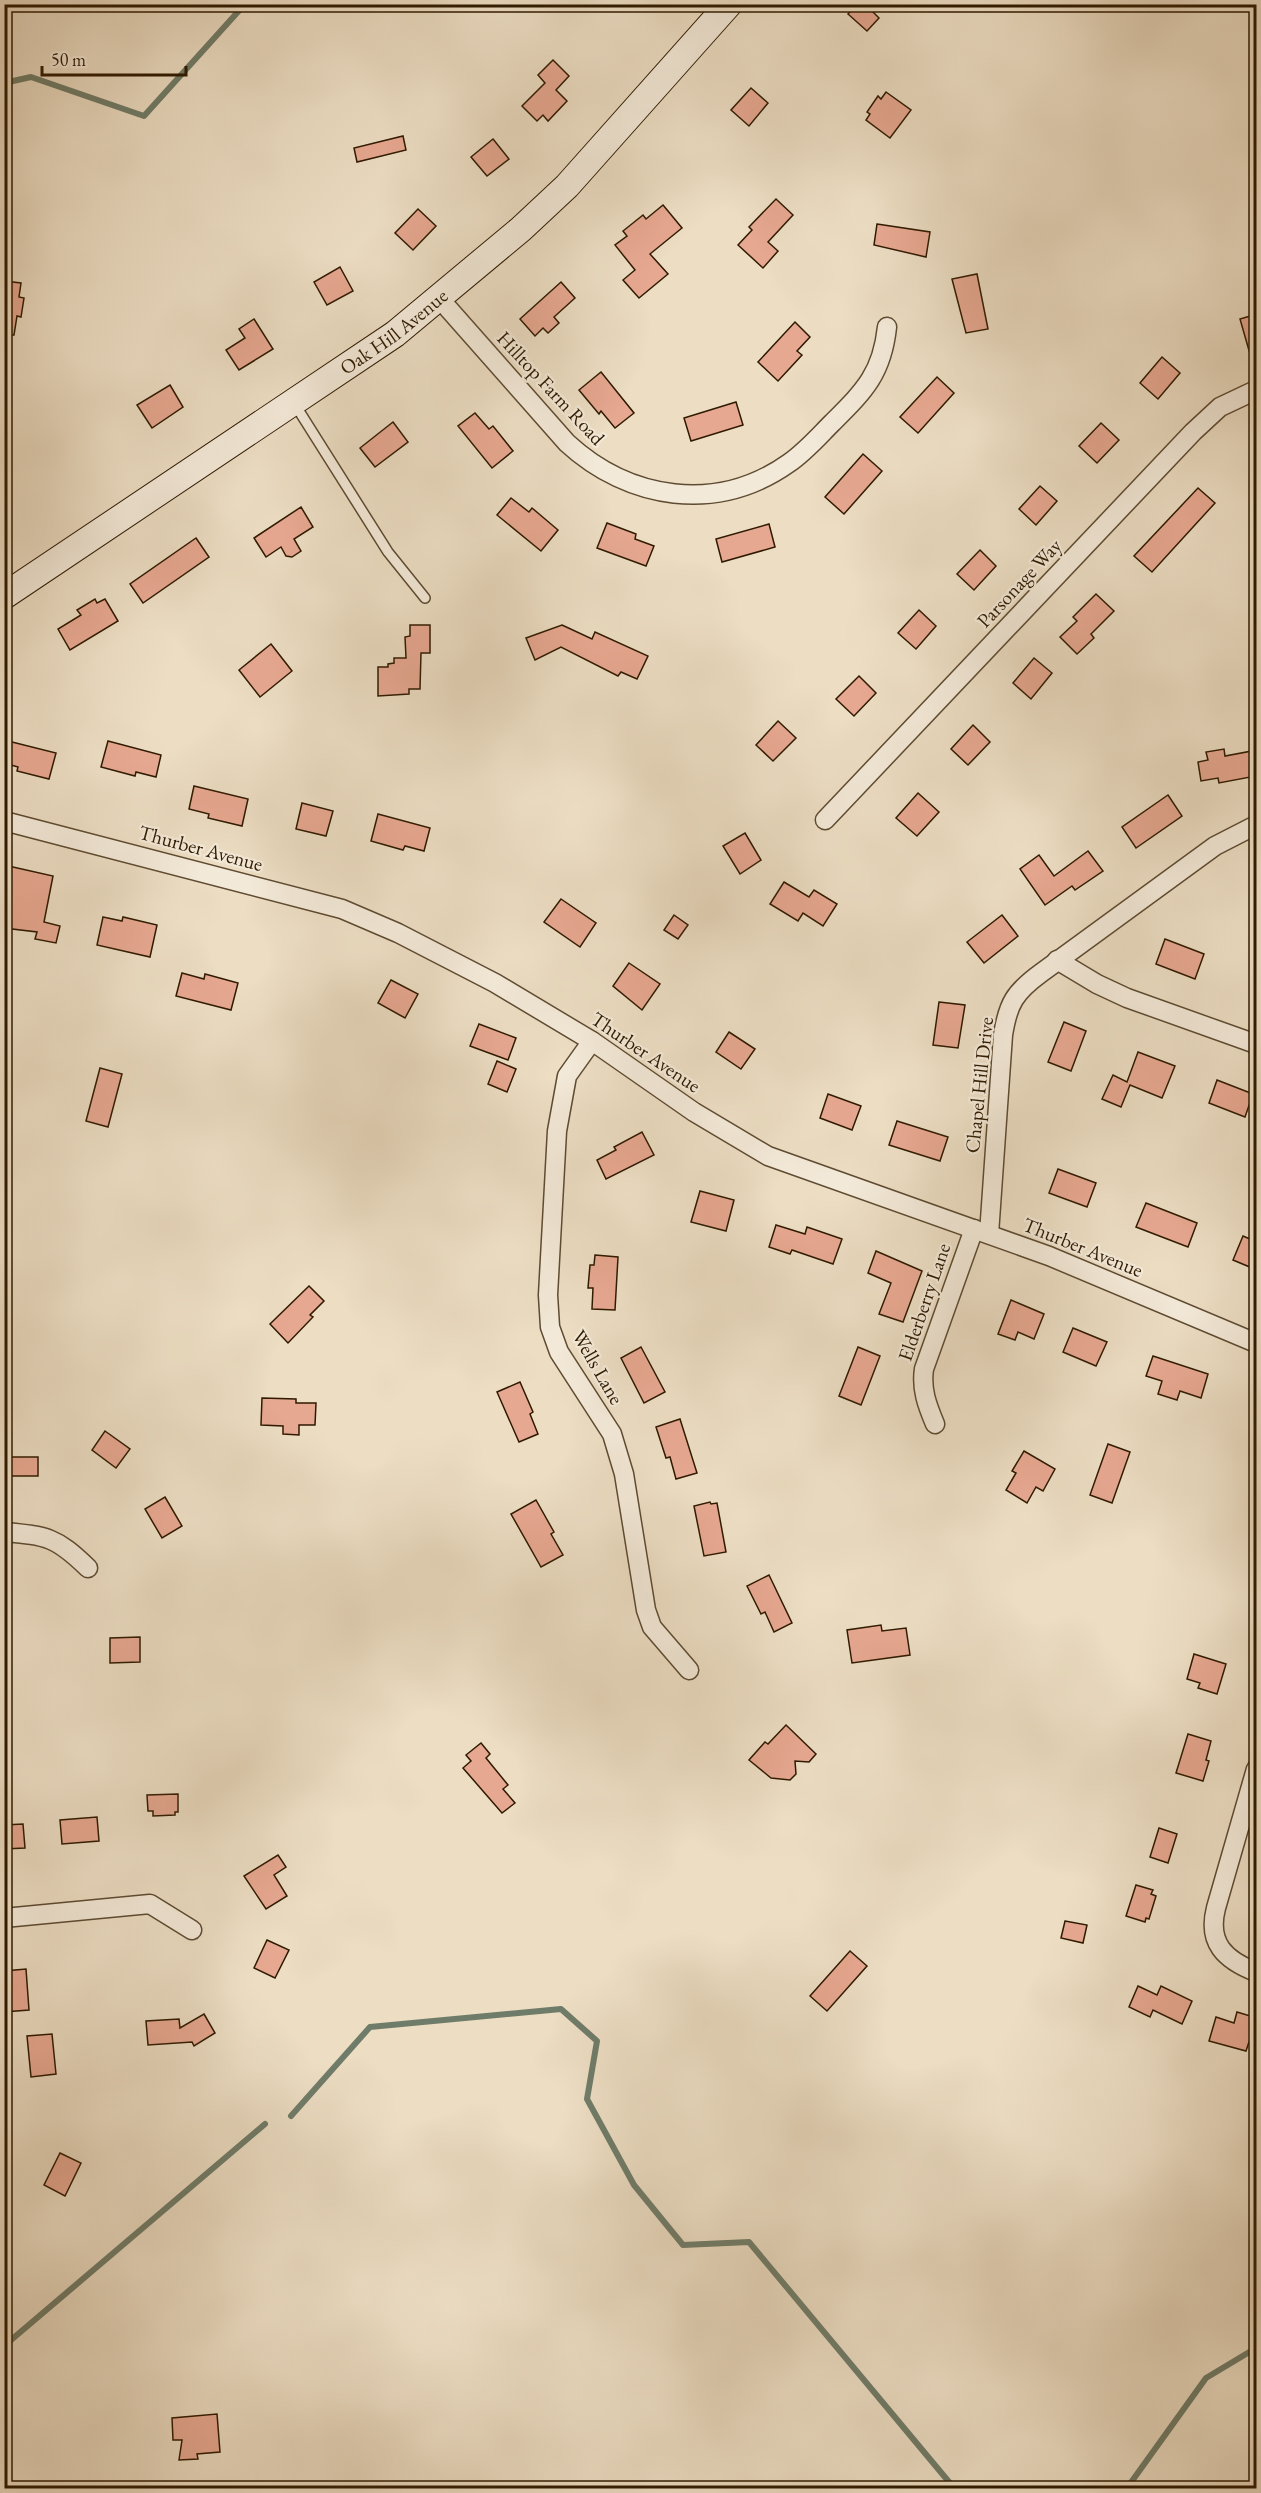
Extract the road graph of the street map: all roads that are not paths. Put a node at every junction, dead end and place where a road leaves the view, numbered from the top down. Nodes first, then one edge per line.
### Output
1 (729, 4) edge
2 (439, 298) junction
3 (886, 327) dead end
4 (1257, 390) edge
5 (294, 403) junction
6 (4, 596) edge
7 (425, 598) dead end
8 (4, 820) edge
9 (825, 820) dead end
10 (1257, 825) edge
11 (1057, 960) junction
12 (592, 1041) junction
13 (1257, 1044) edge
14 (982, 1232) junction
15 (1257, 1343) edge
16 (935, 1424) dead end
17 (4, 1533) edge
18 (88, 1568) dead end
19 (689, 1670) dead end
20 (1257, 1769) edge
21 (4, 1918) edge
22 (192, 1930) dead end
23 (1257, 1972) edge

1 - 2 main road, Oak Hill Avenue
2 - 3 street, Hilltop Farm Road
2 - 5 main road, Oak Hill Avenue
4 - 9 street, Parsonage Way
5 - 6 main road, Oak Hill Avenue
5 - 7 lane
8 - 12 street, Thurber Avenue
10 - 11 street, Chapel Hill Drive
11 - 13 street
11 - 14 street, Chapel Hill Drive
12 - 14 street, Thurber Avenue
12 - 19 street, Wells Lane
14 - 15 street, Thurber Avenue
14 - 16 street, Elderberry Lane
17 - 18 street
20 - 23 street
21 - 22 street

